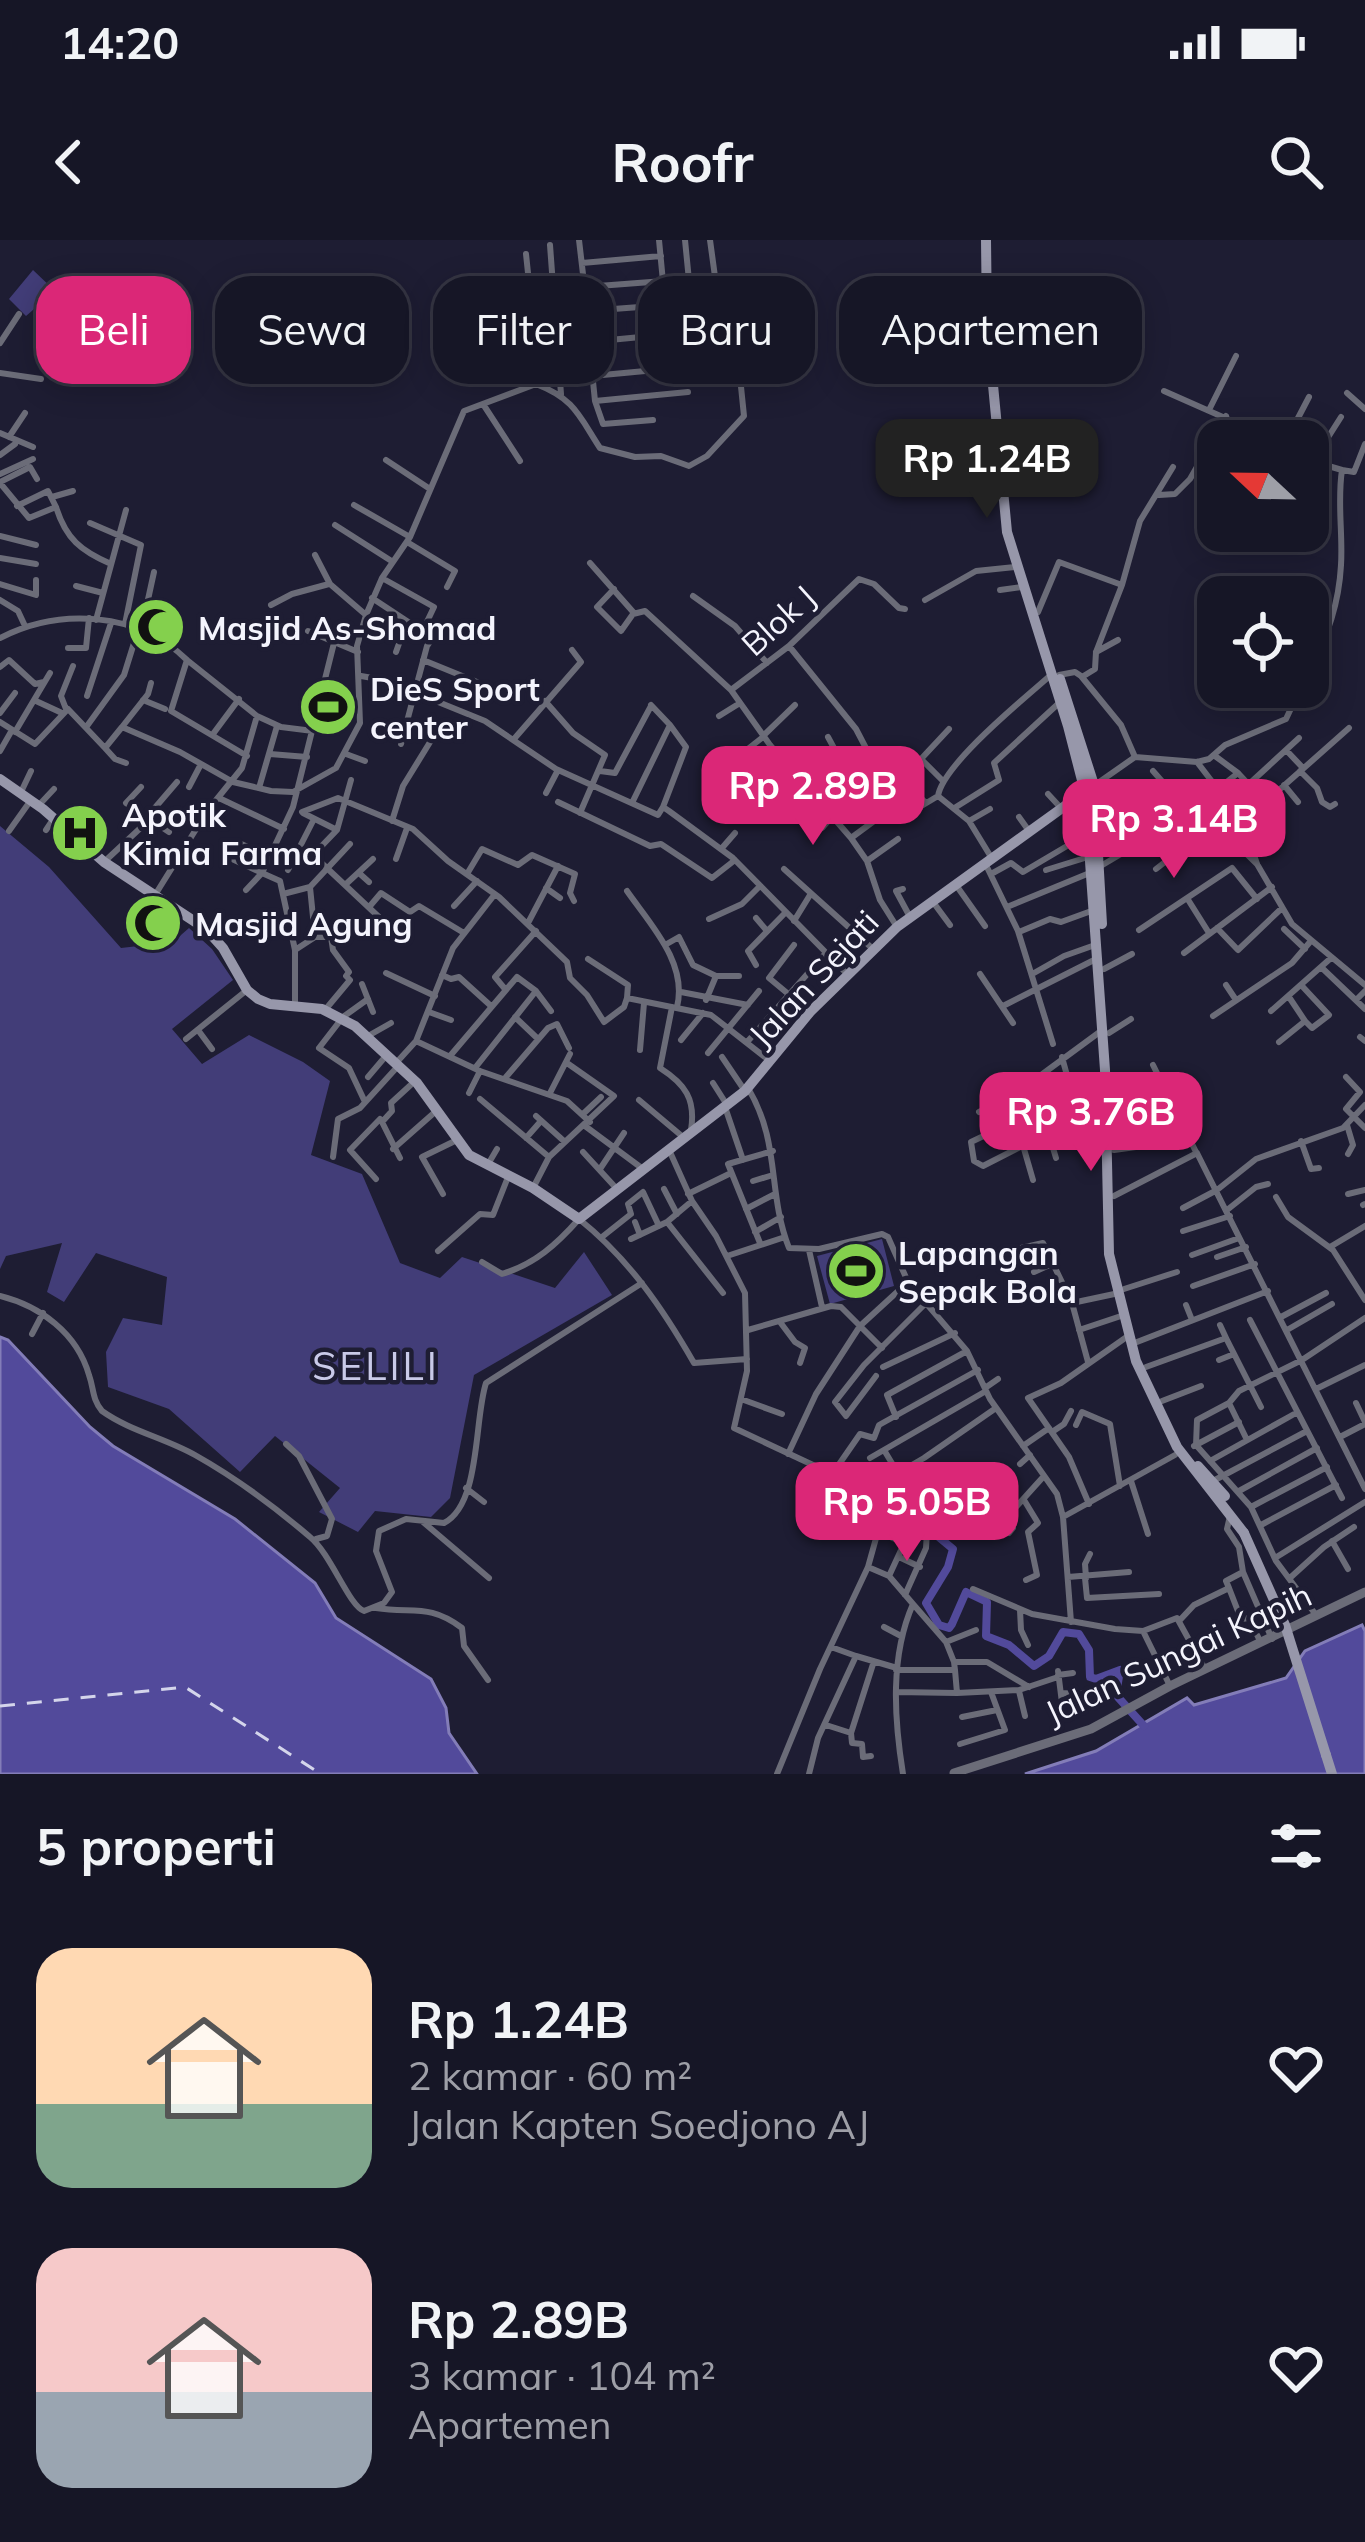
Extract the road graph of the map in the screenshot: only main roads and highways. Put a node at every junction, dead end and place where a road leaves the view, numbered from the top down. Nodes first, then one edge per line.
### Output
1 (990, 240) edge
2 (1005, 482) junction
3 (1049, 657) junction
4 (1055, 674) junction
5 (0, 779) edge
6 (1090, 789) junction
7 (1094, 866) junction
8 (1099, 958) junction
9 (1105, 1037) junction
10 (1124, 1302) junction
11 (1133, 1339) junction
12 (1238, 1522) junction
13 (1332, 1774) edge

1 - 2 main road
2 - 3 main road
2 - 3 main road
3 - 4 main road
4 - 6 main road
4 - 6 main road
5 - 6 main road, Jalan Sejati
6 - 7 main road
6 - 7 main road
7 - 8 main road
7 - 8 main road
8 - 9 main road
9 - 10 main road
9 - 10 main road
10 - 11 main road
11 - 12 main road
11 - 12 main road
12 - 13 main road, bridge

